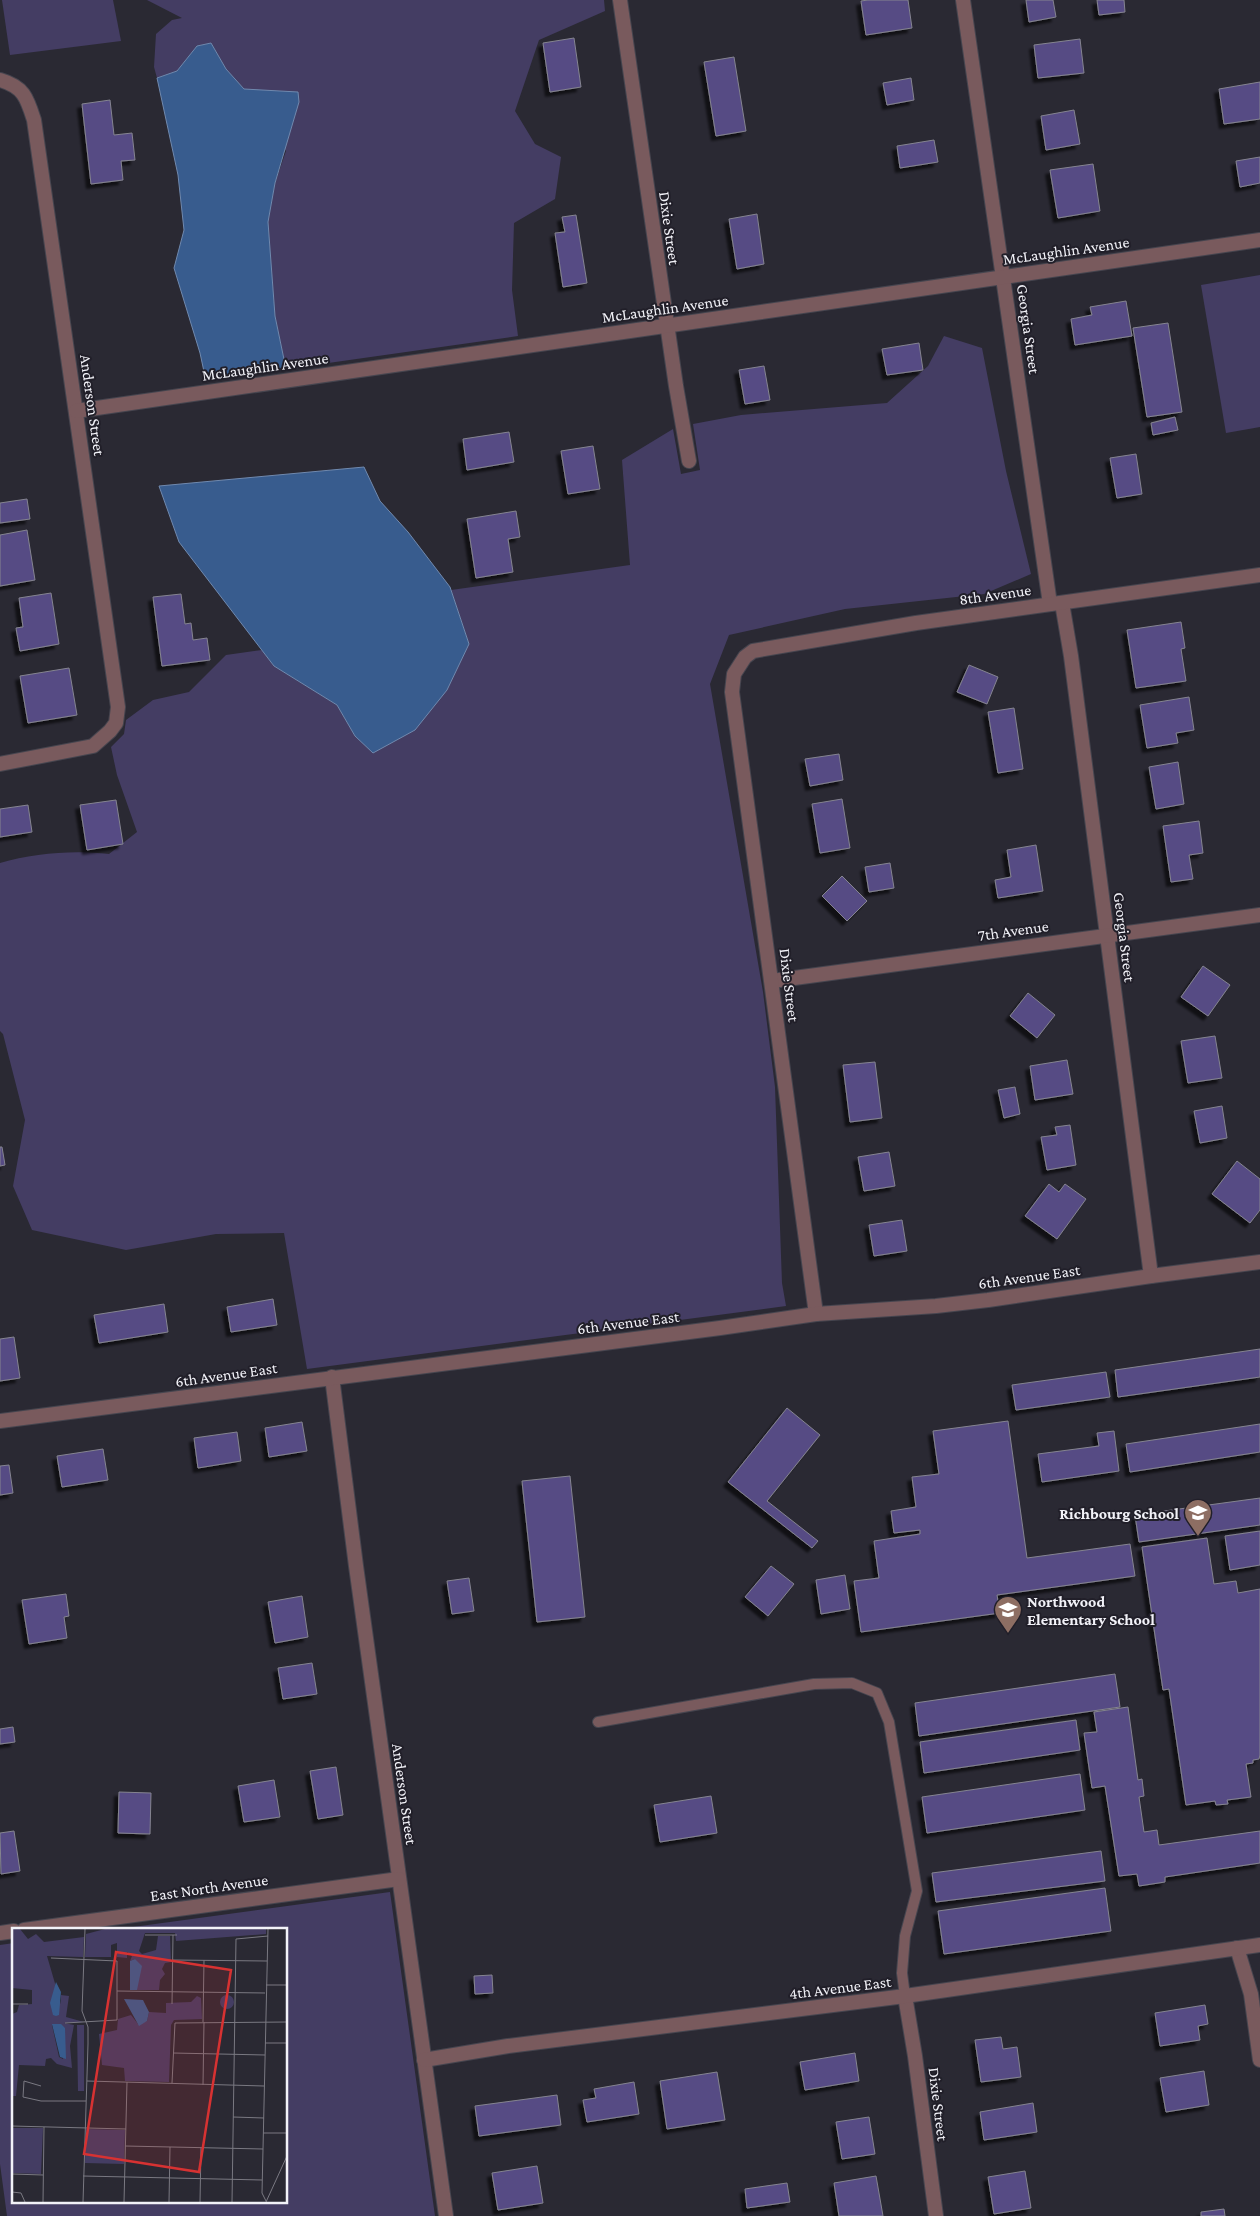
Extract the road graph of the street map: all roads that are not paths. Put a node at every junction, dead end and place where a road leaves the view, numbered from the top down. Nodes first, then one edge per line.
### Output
1 (620, 0) edge
2 (963, 0) edge
3 (0, 80) edge
4 (1260, 240) edge
5 (1004, 277) junction
6 (667, 325) junction
7 (76, 411) junction
8 (689, 460) dead end
9 (1260, 574) edge
10 (1056, 603) junction
11 (741, 664) joint
12 (0, 764) edge
13 (1260, 915) edge
14 (1107, 934) junction
15 (772, 981) junction
16 (1260, 1262) edge
17 (1152, 1276) junction
18 (816, 1314) junction
19 (332, 1377) junction
20 (0, 1420) edge
21 (598, 1722) dead end
22 (399, 1879) junction
23 (39, 1928) edge
24 (1260, 1945) edge
25 (1237, 1948) junction
26 (905, 1996) junction
27 (424, 2060) junction
28 (1260, 2060) edge
29 (446, 2216) edge
30 (936, 2216) edge

1 - 6 street, Dixie Street
2 - 5 street, Georgia Street
3 - 7 street, Anderson Street
4 - 5 street, McLaughlin Avenue
5 - 6 street, McLaughlin Avenue
5 - 10 street, Georgia Street
6 - 7 street, McLaughlin Avenue
6 - 8 street, Dixie Street
7 - 12 street, Anderson Street
9 - 10 street, 8th Avenue
10 - 11 street, 8th Avenue
10 - 14 street, Georgia Street
11 - 15 street, Dixie Street
13 - 14 street, 7th Avenue
14 - 15 street, 7th Avenue
14 - 17 street, Georgia Street
15 - 18 street, Dixie Street
16 - 17 street, 6th Avenue East
17 - 18 street, 6th Avenue East
18 - 19 street, 6th Avenue East
19 - 20 street, 6th Avenue East
19 - 22 street, Anderson Street
21 - 26 lane
22 - 23 street, East North Avenue
22 - 27 street, Anderson Street
24 - 25 street, 4th Avenue East
25 - 26 street, 4th Avenue East
25 - 28 street
26 - 27 street, 4th Avenue East
26 - 30 street, Dixie Street
27 - 29 street, Anderson Street

